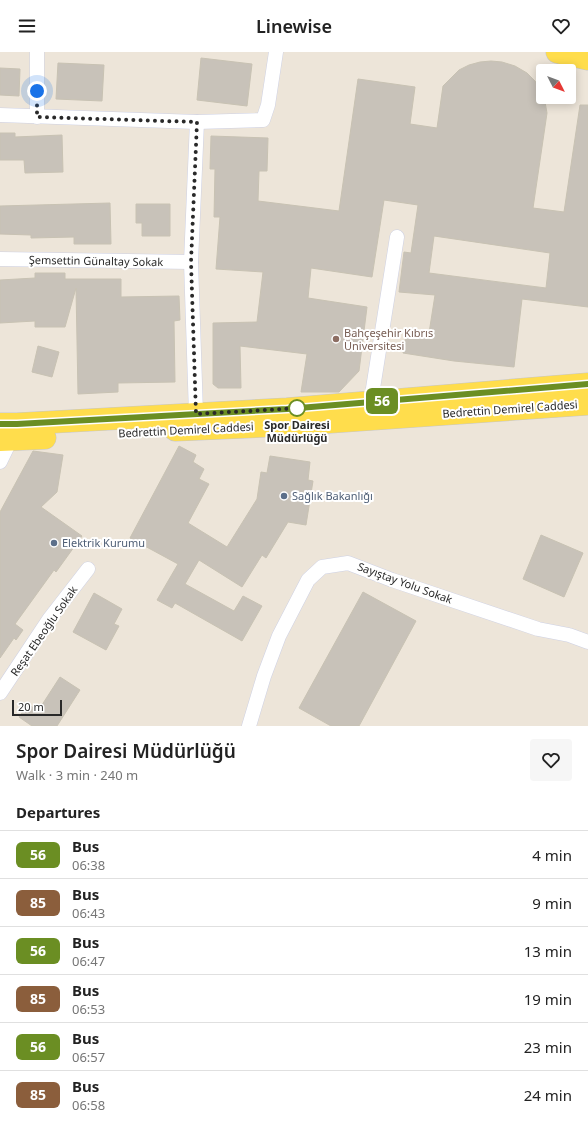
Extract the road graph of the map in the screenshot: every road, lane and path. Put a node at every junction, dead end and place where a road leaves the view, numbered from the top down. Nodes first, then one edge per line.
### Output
1 (37, 52) edge
2 (276, 52) edge
3 (557, 52) edge
4 (588, 59) edge
5 (0, 115) edge
6 (37, 117) junction
7 (197, 122) junction
8 (397, 237) dead end
9 (0, 259) edge
10 (191, 262) junction
11 (588, 384) edge
12 (371, 402) junction
13 (588, 404) edge
14 (196, 414) junction
15 (7, 432) edge
16 (0, 462) edge
17 (88, 569) dead end
18 (588, 642) edge
19 (0, 693) edge
20 (249, 726) edge

1 - 6 street
2 - 7 street
3 - 4 main road
5 - 6 street
6 - 7 street
7 - 10 street
8 - 12 street
9 - 10 street, Şemsettin Günaltay Sokak
10 - 14 street
11 - 12 main road, Bedrettin Demirel Caddesi
12 - 14 main road, Bedrettin Demirel Caddesi
13 - 15 main road, Bedrettin Demirel Caddesi
14 - 15 main road, Bedrettin Demirel Caddesi
15 - 16 street
17 - 19 street, Reşat Ebeoğlu Sokak
18 - 20 street, Sayıştay Yolu Sokak

